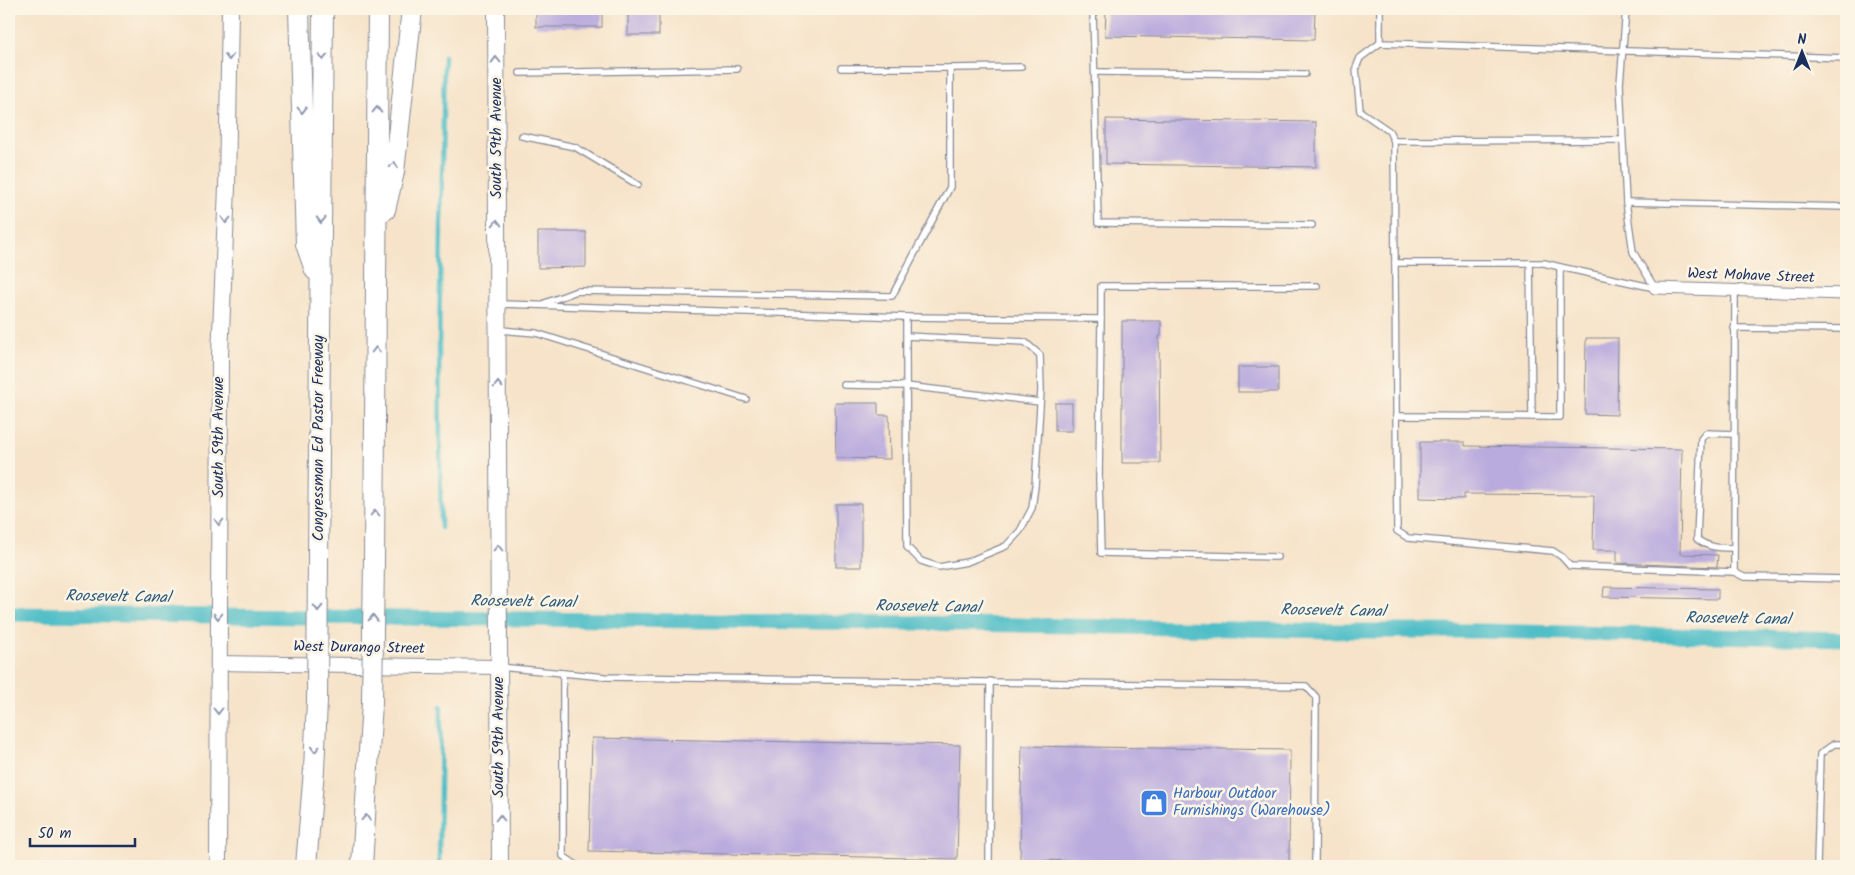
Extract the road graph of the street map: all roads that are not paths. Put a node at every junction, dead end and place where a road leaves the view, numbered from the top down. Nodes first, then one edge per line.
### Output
1 (230, 9) edge
2 (299, 9) edge
3 (323, 9) edge
4 (378, 9) edge
5 (412, 9) edge
6 (496, 9) edge
7 (1093, 9) edge
8 (1380, 9) edge
9 (1626, 9) edge
10 (1380, 43) junction
11 (1622, 50) junction
12 (1846, 58) edge
13 (1021, 67) dead end
14 (841, 68) dead end
15 (950, 68) junction
16 (737, 69) dead end
17 (1095, 72) junction
18 (520, 73) dead end
19 (1305, 74) dead end
20 (522, 136) dead end
21 (1621, 140) junction
22 (1394, 141) junction
23 (638, 185) dead end
24 (1626, 202) junction
25 (1846, 207) edge
26 (1312, 225) dead end
27 (376, 246) junction
28 (1395, 263) junction
29 (1530, 263) junction
30 (1560, 267) junction
31 (320, 285) junction
32 (1317, 286) dead end
33 (1655, 288) junction
34 (1735, 292) junction
35 (1846, 294) edge
36 (497, 304) junction
37 (540, 305) junction
38 (906, 317) junction
39 (1101, 319) junction
40 (1734, 328) junction
41 (1846, 329) edge
42 (498, 330) junction
43 (906, 336) junction
44 (844, 385) dead end
45 (906, 386) junction
46 (746, 399) dead end
47 (1040, 402) junction
48 (1396, 416) junction
49 (1532, 417) junction
50 (1734, 434) junction
51 (1734, 548) junction
52 (1277, 557) dead end
53 (1734, 572) junction
54 (1846, 579) edge
55 (218, 663) junction
56 (499, 667) junction
57 (563, 673) junction
58 (990, 681) junction
59 (1846, 744) edge
60 (218, 866) edge
61 (306, 866) edge
62 (362, 866) edge
63 (500, 866) edge
64 (578, 866) edge
65 (989, 866) edge
66 (1316, 866) edge
67 (1817, 866) edge

1 -> 55 main road, South 59th Avenue
2 -> 31 highway
3 -> 31 highway, Congressman Ed Pastor Freeway
27 -> 4 highway
27 -> 5 highway
36 -> 6 main road, South 59th Avenue
7 - 17 lane
8 - 10 lane
9 - 11 lane
10 - 11 lane
10 - 22 lane
11 - 12 lane
11 - 21 lane
13 - 15 lane
14 - 15 lane
15 - 37 lane
16 - 18 lane
17 - 19 lane
17 - 26 lane
20 - 23 lane
21 - 22 lane
21 - 24 lane
22 - 28 lane
24 - 25 lane
24 - 33 lane
62 -> 27 highway, bridge
28 - 29 lane
28 - 48 lane
29 - 30 lane
29 - 49 lane
30 - 33 lane
30 - 49 lane
31 -> 61 highway, Congressman Ed Pastor Freeway, bridge
32 - 39 lane
33 - 34 street, West Mohave Street
34 - 35 street, West Mohave Street
34 - 40 lane
36 - 37 lane
36 - 42 main road, South 59th Avenue
37 - 38 lane
38 - 39 lane
38 - 43 lane
39 - 52 lane
40 - 41 lane
40 - 50 lane
42 - 46 lane
56 -> 42 main road, South 59th Avenue
43 - 45 lane
43 - 47 lane
44 - 45 lane
45 - 47 lane
45 - 47 lane
48 - 49 lane
48 - 53 lane
50 - 51 lane
50 - 51 lane
51 - 53 lane
53 - 54 lane
55 - 56 street, West Durango Street
55 -> 60 main road, South 59th Avenue
56 - 57 lane
63 -> 56 main road, South 59th Avenue
57 - 58 lane
57 - 64 lane
58 - 65 lane
58 - 66 lane
59 - 67 lane

